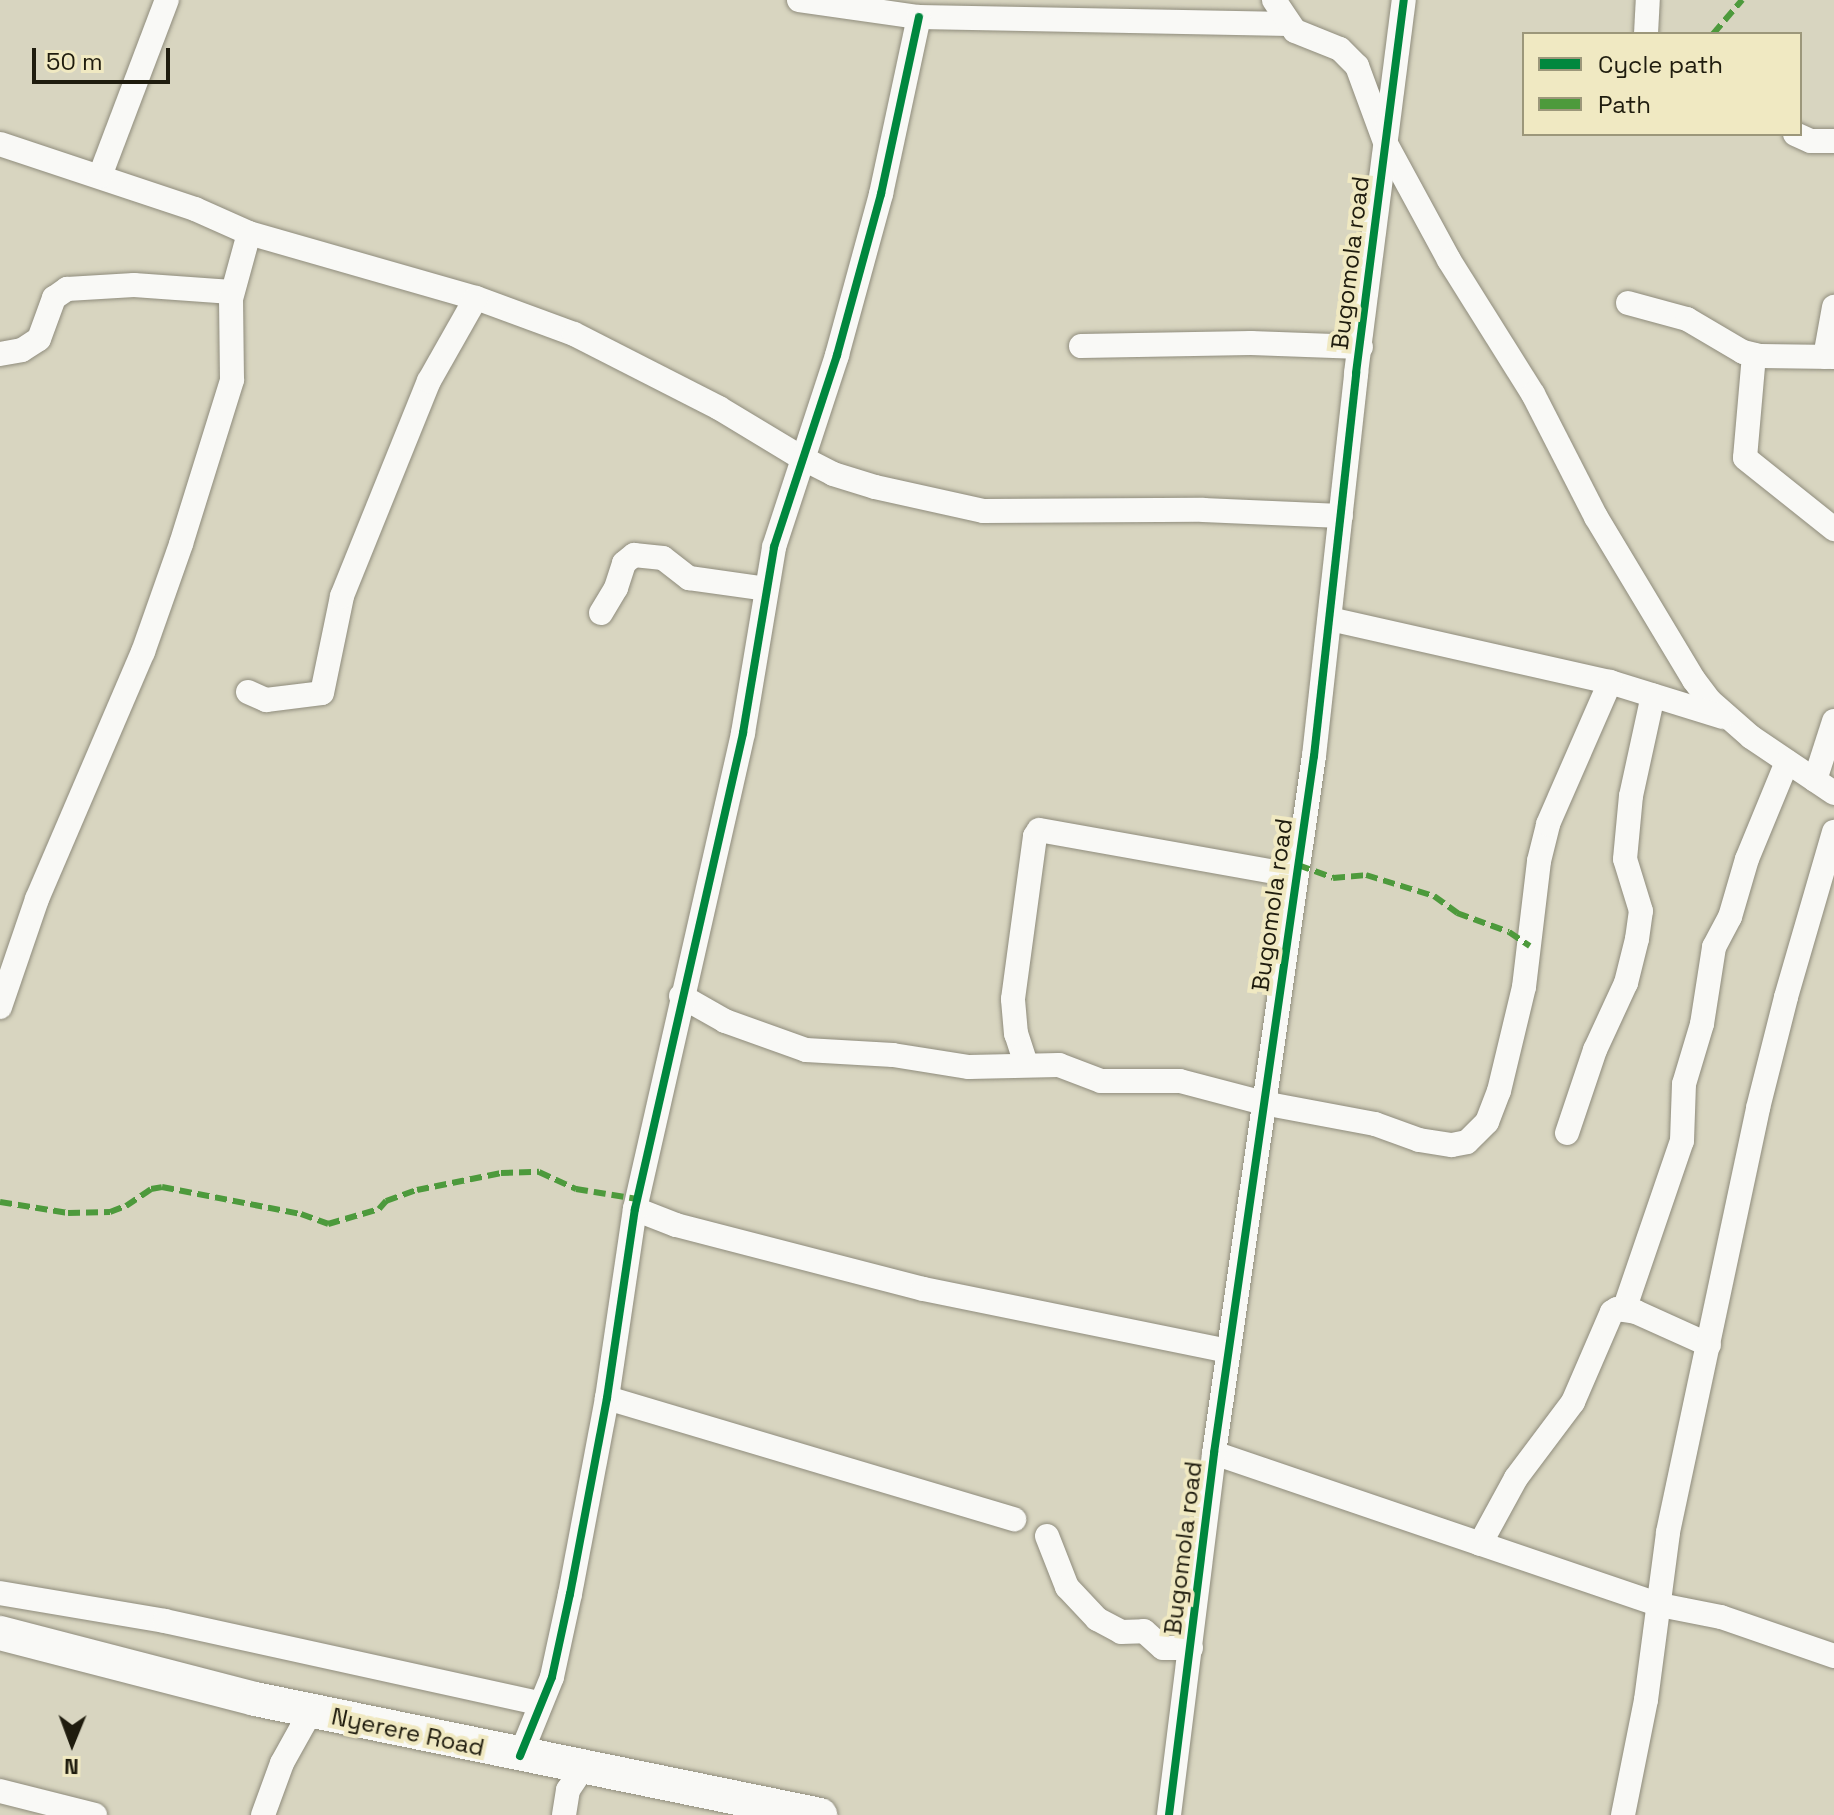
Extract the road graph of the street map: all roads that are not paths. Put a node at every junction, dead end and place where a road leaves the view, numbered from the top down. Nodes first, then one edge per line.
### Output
1 (167, 0) edge
2 (799, 0) edge
3 (1274, 0) edge
4 (1404, 0) edge
5 (1648, 0) edge
6 (919, 17) junction
7 (1289, 24) junction
8 (1646, 32) edge
9 (1800, 136) edge
10 (1834, 141) edge
11 (1385, 142) junction
12 (0, 144) edge
13 (100, 176) junction
14 (249, 233) junction
15 (232, 292) junction
16 (476, 298) junction
17 (1628, 303) dead end
18 (1834, 307) edge
19 (1081, 346) dead end
20 (1361, 347) junction
21 (0, 354) edge
22 (1754, 355) junction
23 (1829, 357) edge
24 (802, 458) junction
25 (1341, 516) junction
26 (1834, 529) edge
27 (766, 589) junction
28 (601, 613) dead end
29 (1330, 619) junction
30 (1610, 682) junction
31 (248, 692) dead end
32 (1653, 695) junction
33 (1731, 720) junction
34 (1834, 721) edge
35 (1787, 762) junction
36 (1824, 786) edge
37 (1834, 832) edge
38 (1296, 876) junction
39 (681, 996) junction
40 (0, 1007) edge
41 (1026, 1064) junction
42 (1263, 1103) junction
43 (1567, 1133) dead end
44 (635, 1209) junction
45 (1624, 1310) junction
46 (1709, 1345) junction
47 (1229, 1351) junction
48 (607, 1398) junction
49 (1214, 1453) junction
50 (1014, 1519) dead end
51 (1047, 1536) dead end
52 (1480, 1544) junction
53 (0, 1593) edge
54 (1660, 1605) junction
55 (0, 1633) edge
56 (1191, 1648) junction
57 (1834, 1656) edge
58 (539, 1703) junction
59 (311, 1711) junction
60 (520, 1756) junction
61 (583, 1768) junction
62 (0, 1791) edge
63 (95, 1815) edge
64 (263, 1815) edge
65 (564, 1815) edge
66 (820, 1815) edge
67 (1169, 1815) edge
68 (1623, 1815) edge

1 - 13 street
2 - 6 street
3 - 7 street
4 - 11 street, Bugomola road
5 - 8 street
6 - 7 street
6 - 24 street
7 - 11 street
9 - 10 street
11 - 20 street, Bugomola road
11 - 33 street
12 - 13 street
13 - 14 street
14 - 15 street
14 - 16 street
15 - 21 street
15 - 40 street
16 - 24 street
16 - 31 street
17 - 22 street
18 - 23 street
19 - 20 street
20 - 25 street, Bugomola road
22 - 23 street
22 - 26 street
24 - 25 street
24 - 27 street
25 - 29 street, Bugomola road
27 - 28 street
27 - 39 street
29 - 30 street
29 - 38 street, Bugomola road
30 - 32 street
30 - 42 street
32 - 33 street
32 - 43 street
33 - 35 street
34 - 36 street
35 - 36 street
35 - 45 street
37 - 46 street
38 - 41 street
38 - 42 street, Bugomola road
39 - 41 street
39 - 44 street
41 - 42 street
42 - 47 street, Bugomola road
44 - 47 street
44 - 48 street
45 - 46 street
45 - 52 street
46 - 54 street
47 - 49 street, Bugomola road
48 - 50 street
48 - 58 street
49 - 52 street
49 - 56 street, Bugomola road
51 - 56 street
52 - 54 street
53 - 58 street
54 - 57 street
54 - 68 street
55 - 59 highway, Nyerere Road
56 - 67 street, Bugomola road
58 - 60 street
59 - 60 highway, Nyerere Road
59 - 64 street
60 - 61 highway, Nyerere Road
61 - 65 street
61 - 66 highway, Nyerere Road
62 - 63 street

